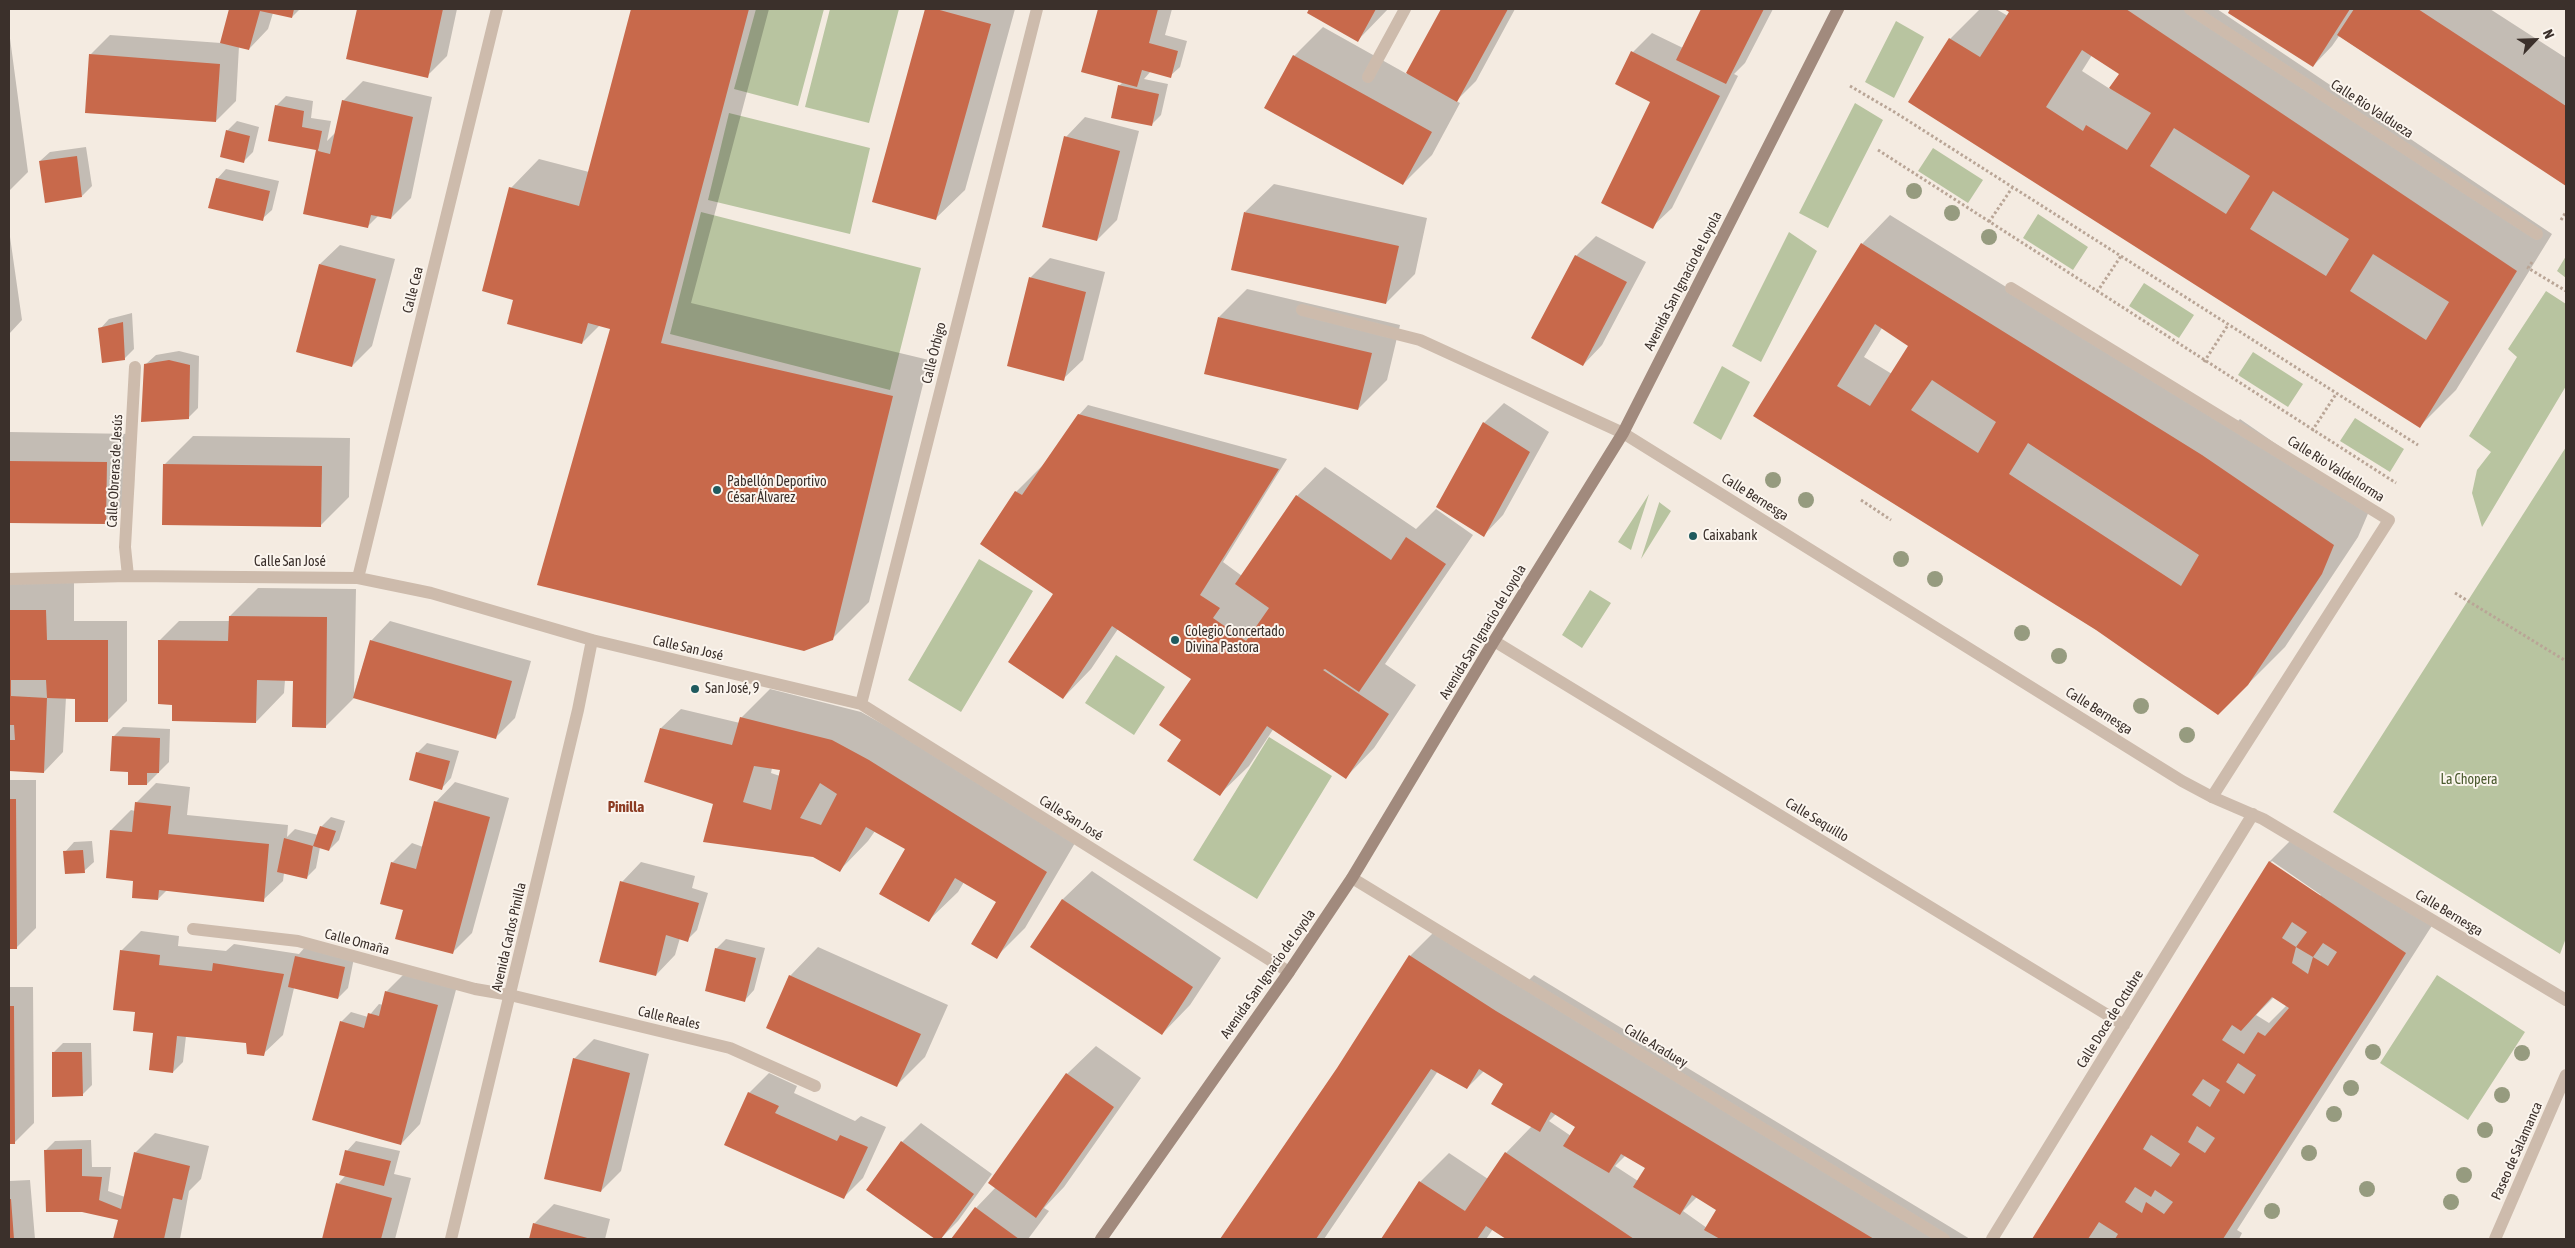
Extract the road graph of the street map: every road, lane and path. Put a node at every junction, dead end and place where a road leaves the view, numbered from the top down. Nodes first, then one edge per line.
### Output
1 (497, 9) edge
2 (1037, 9) edge
3 (1405, 9) edge
4 (1838, 9) edge
5 (2190, 9) edge
6 (1368, 77) dead end
7 (1850, 86) dead end
8 (1878, 150) dead end
9 (2012, 188) junction
10 (1989, 222) junction
11 (2538, 234) dead end
12 (2121, 256) junction
13 (2528, 268) dead end
14 (2011, 288) dead end
15 (2566, 291) edge
16 (2097, 292) junction
17 (1302, 310) dead end
18 (2228, 325) junction
19 (2204, 362) junction
20 (135, 367) dead end
21 (2336, 394) junction
22 (2312, 432) junction
23 (1624, 433) junction
24 (2418, 445) dead end
25 (2396, 483) dead end
26 (1861, 500) dead end
27 (1891, 520) dead end
28 (128, 576) junction
29 (358, 578) junction
30 (9, 579) edge
31 (2455, 593) dead end
32 (592, 640) junction
33 (1494, 641) junction
34 (2566, 661) edge
35 (861, 704) junction
36 (2212, 797) junction
37 (2253, 814) junction
38 (1352, 878) junction
39 (193, 929) dead end
40 (1289, 972) junction
41 (510, 995) junction
42 (2566, 1000) edge
43 (2124, 1025) junction
44 (2566, 1075) edge
45 (815, 1086) dead end
46 (450, 1239) edge
47 (1101, 1239) edge
48 (1944, 1239) edge
49 (1992, 1239) edge
50 (2495, 1239) edge

1 - 29 street, Calle Cea
2 - 35 street, Calle Órbigo
3 - 6 street
4 - 23 main road, Avenida San Ignacio de Loyola
5 - 11 street, Calle Río Valdueza
7 - 9 path
8 - 10 path
9 - 10 path
9 - 12 path
10 - 16 path
12 - 16 path
12 - 18 path
13 - 15 path
14 - 36 street, Calle Río Valdellorma
16 - 19 path
17 - 23 street, Calle Bernesga
18 - 19 path
18 - 21 path
19 - 22 path
20 - 28 street, Calle Obreras de Jesús
21 - 22 path
21 - 24 path
22 - 25 path
23 - 33 main road, Avenida San Ignacio de Loyola
23 - 36 street, Calle Bernesga
26 - 27 path
28 - 29 street, Calle San José
28 - 30 street, Calle San José
29 - 32 street, Calle San José
31 - 34 path
32 - 35 street, Calle San José
32 - 41 street, Avenida Carlos Pinilla
33 - 38 main road, Avenida San Ignacio de Loyola
33 - 43 street, Calle Sequillo
35 - 40 street, Calle San José
36 - 37 street, Calle Bernesga
37 - 42 street, Calle Bernesga
37 - 43 street, Calle Doce de Octubre
38 - 40 main road, Avenida San Ignacio de Loyola
38 - 48 street, Calle Araduey
39 - 41 street, Calle Omaña
40 - 47 main road, Avenida San Ignacio de Loyola
41 - 45 street, Calle Reales
41 - 46 street, Avenida Carlos Pinilla
43 - 49 street, Calle Doce de Octubre
44 - 50 street, Paseo de Salamanca

